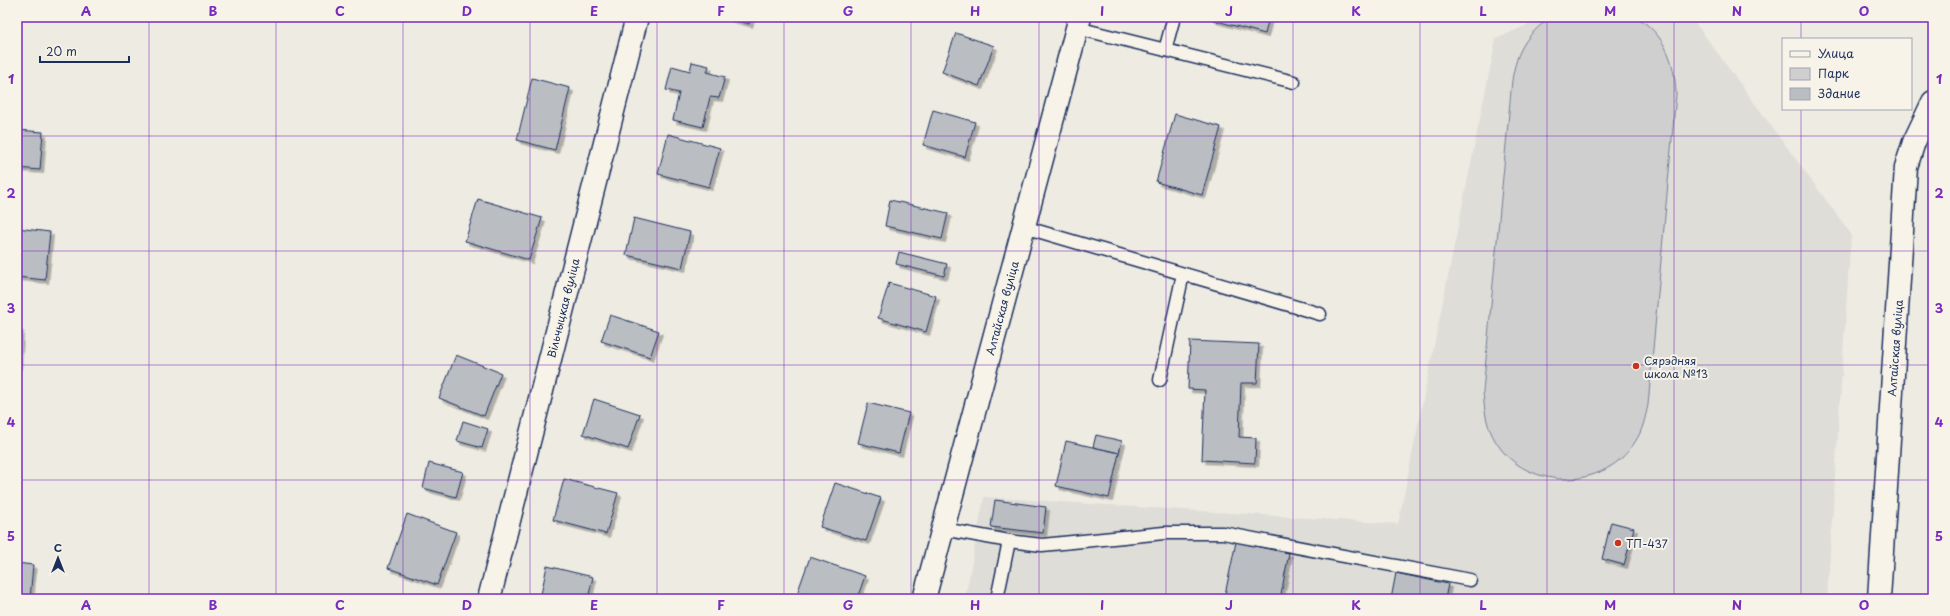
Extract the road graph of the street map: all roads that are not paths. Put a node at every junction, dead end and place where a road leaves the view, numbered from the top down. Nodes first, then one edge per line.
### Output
1 (637, 17) edge
2 (1174, 17) edge
3 (1079, 22) edge
4 (1165, 50) junction
5 (1294, 82) dead end
6 (1933, 102) edge
7 (1024, 227) junction
8 (1183, 274) junction
9 (1320, 314) dead end
10 (1160, 380) dead end
11 (943, 528) junction
12 (1009, 541) junction
13 (1470, 580) dead end
14 (489, 599) edge
15 (924, 599) edge
16 (997, 599) edge
17 (1879, 599) edge

1 - 14 street, Вільчыцкая вуліца
2 - 4 lane
3 - 4 lane
3 - 7 street, Алтайская вуліца
4 - 5 lane
6 - 17 street, Алтайская вуліца
7 - 8 lane
7 - 11 street, Алтайская вуліца
8 - 9 lane
8 - 10 lane
11 - 12 lane
11 - 15 street, Алтайская вуліца
12 - 13 lane
12 - 16 lane

